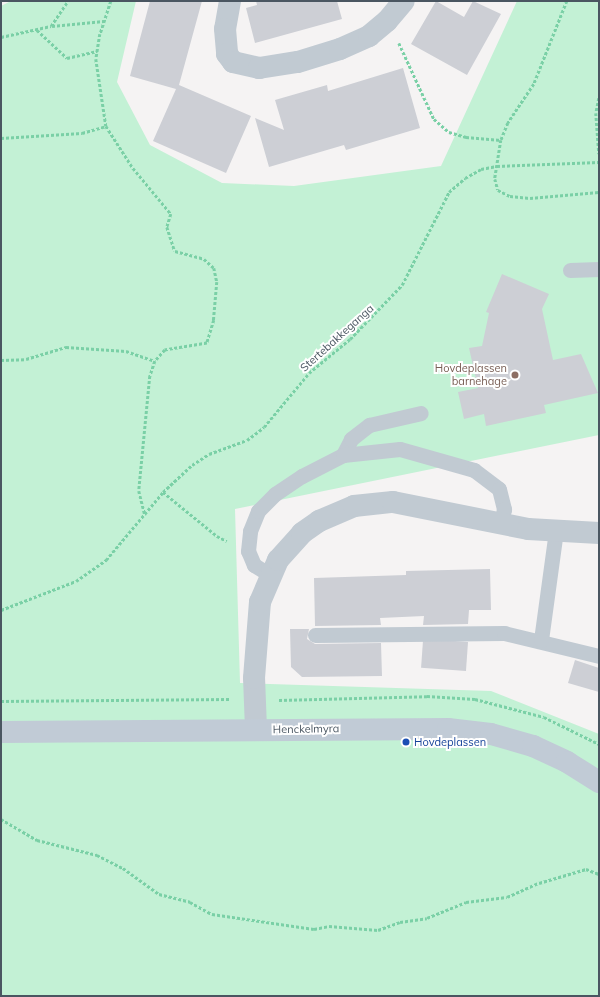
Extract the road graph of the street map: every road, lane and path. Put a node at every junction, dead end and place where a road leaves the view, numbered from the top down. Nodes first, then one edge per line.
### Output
1 (68, 1) edge
2 (111, 1) edge
3 (230, 1) edge
4 (404, 1) edge
5 (567, 1) edge
6 (104, 21) junction
7 (387, 22) junction
8 (51, 26) junction
9 (36, 29) junction
10 (1, 37) edge
11 (97, 51) junction
12 (599, 98) edge
13 (106, 126) junction
14 (1, 138) edge
15 (501, 140) junction
16 (599, 154) edge
17 (599, 162) edge
18 (497, 166) junction
19 (599, 192) edge
20 (599, 269) edge
21 (570, 270) dead end
22 (1, 360) edge
23 (155, 361) junction
24 (421, 413) dead end
25 (343, 455) junction
26 (163, 492) junction
27 (145, 516) junction
28 (501, 523) junction
29 (556, 531) junction
30 (599, 533) edge
31 (248, 551) junction
32 (270, 575) junction
33 (1, 610) edge
34 (315, 635) dead end
35 (541, 640) junction
36 (599, 656) edge
37 (254, 699) junction
38 (1, 701) edge
39 (256, 729) junction
40 (1, 732) edge
41 (599, 744) edge
42 (599, 782) edge
43 (1, 820) edge
44 (599, 874) edge

1 - 8 path
2 - 6 path
3 - 7 street
4 - 7 street
5 - 15 path
6 - 8 path
6 - 11 path
7 - 15 path
8 - 9 path
9 - 10 path
9 - 11 path
11 - 13 path
12 - 16 path
13 - 14 path
13 - 23 path
15 - 18 path
17 - 18 path, Stertebakkeganga
18 - 19 path
18 - 26 path, Stertebakkeganga
20 - 21 lane
22 - 23 path
23 - 27 path
24 - 25 lane
25 - 28 lane
25 - 31 lane
26 - 27 path, Stertebakkeganga
26 - 31 path
27 - 33 path, Stertebakkeganga
28 - 29 street
28 - 32 street
29 - 30 street
29 - 35 lane
31 - 32 lane
32 - 37 street
34 - 35 lane
35 - 36 lane
37 - 38 path
37 - 39 street
37 - 41 path
39 - 40 street, Henckelmyra
39 - 42 street, Henckelmyra
43 - 44 path

